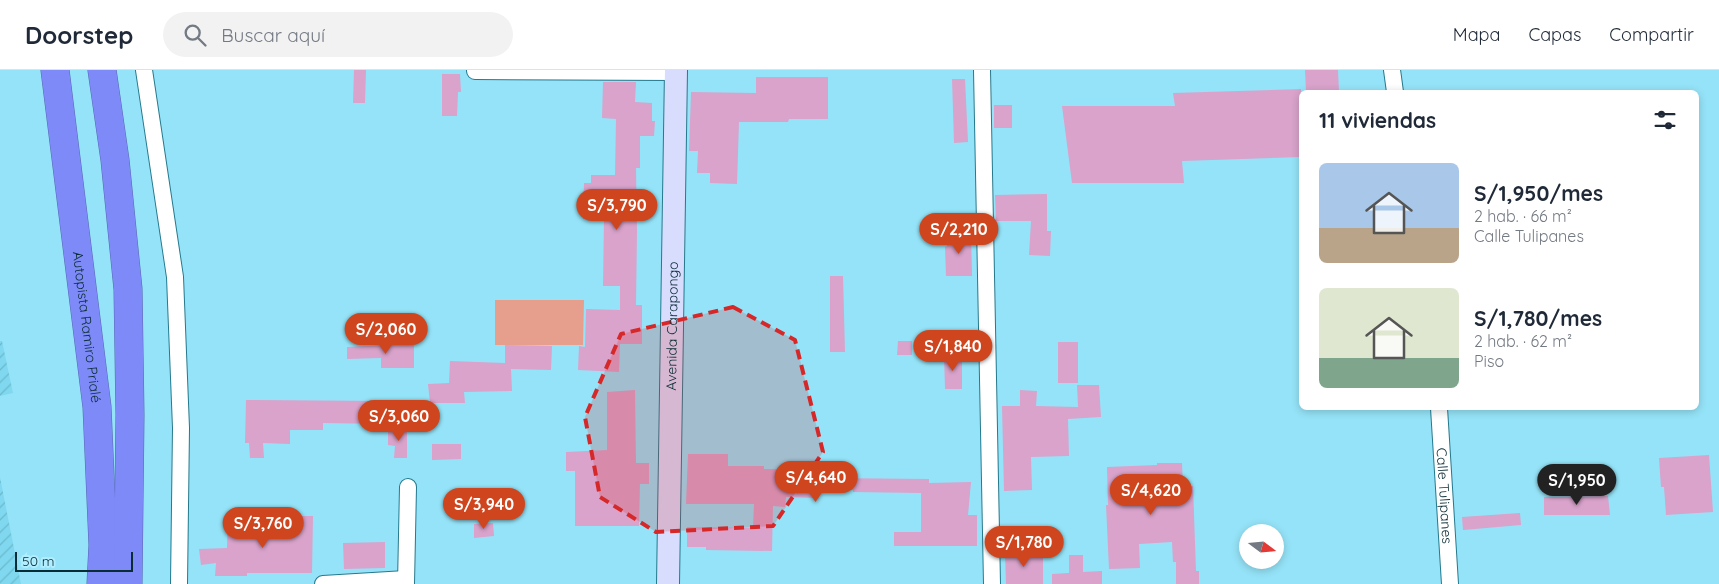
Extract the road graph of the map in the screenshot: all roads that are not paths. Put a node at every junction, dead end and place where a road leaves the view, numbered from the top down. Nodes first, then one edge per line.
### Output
1 (55, 70) edge
2 (102, 70) edge
3 (144, 70) edge
4 (982, 70) edge
5 (1392, 70) edge
6 (474, 71) edge
7 (676, 71) edge
8 (1395, 90) edge
9 (1439, 410) edge
10 (408, 487) dead end
11 (406, 582) edge
12 (101, 584) edge
13 (128, 584) edge
14 (179, 584) edge
15 (323, 584) edge
16 (668, 584) edge
17 (992, 584) edge
18 (1450, 584) edge

1 - 12 highway, Autopista Ramiro Prialé
2 - 13 highway
3 - 14 street
4 - 17 street
5 - 8 street
6 - 7 street
7 - 16 street, Avenida Carapongo
9 - 18 street, Calle Tulipanes
10 - 11 street
11 - 15 street

